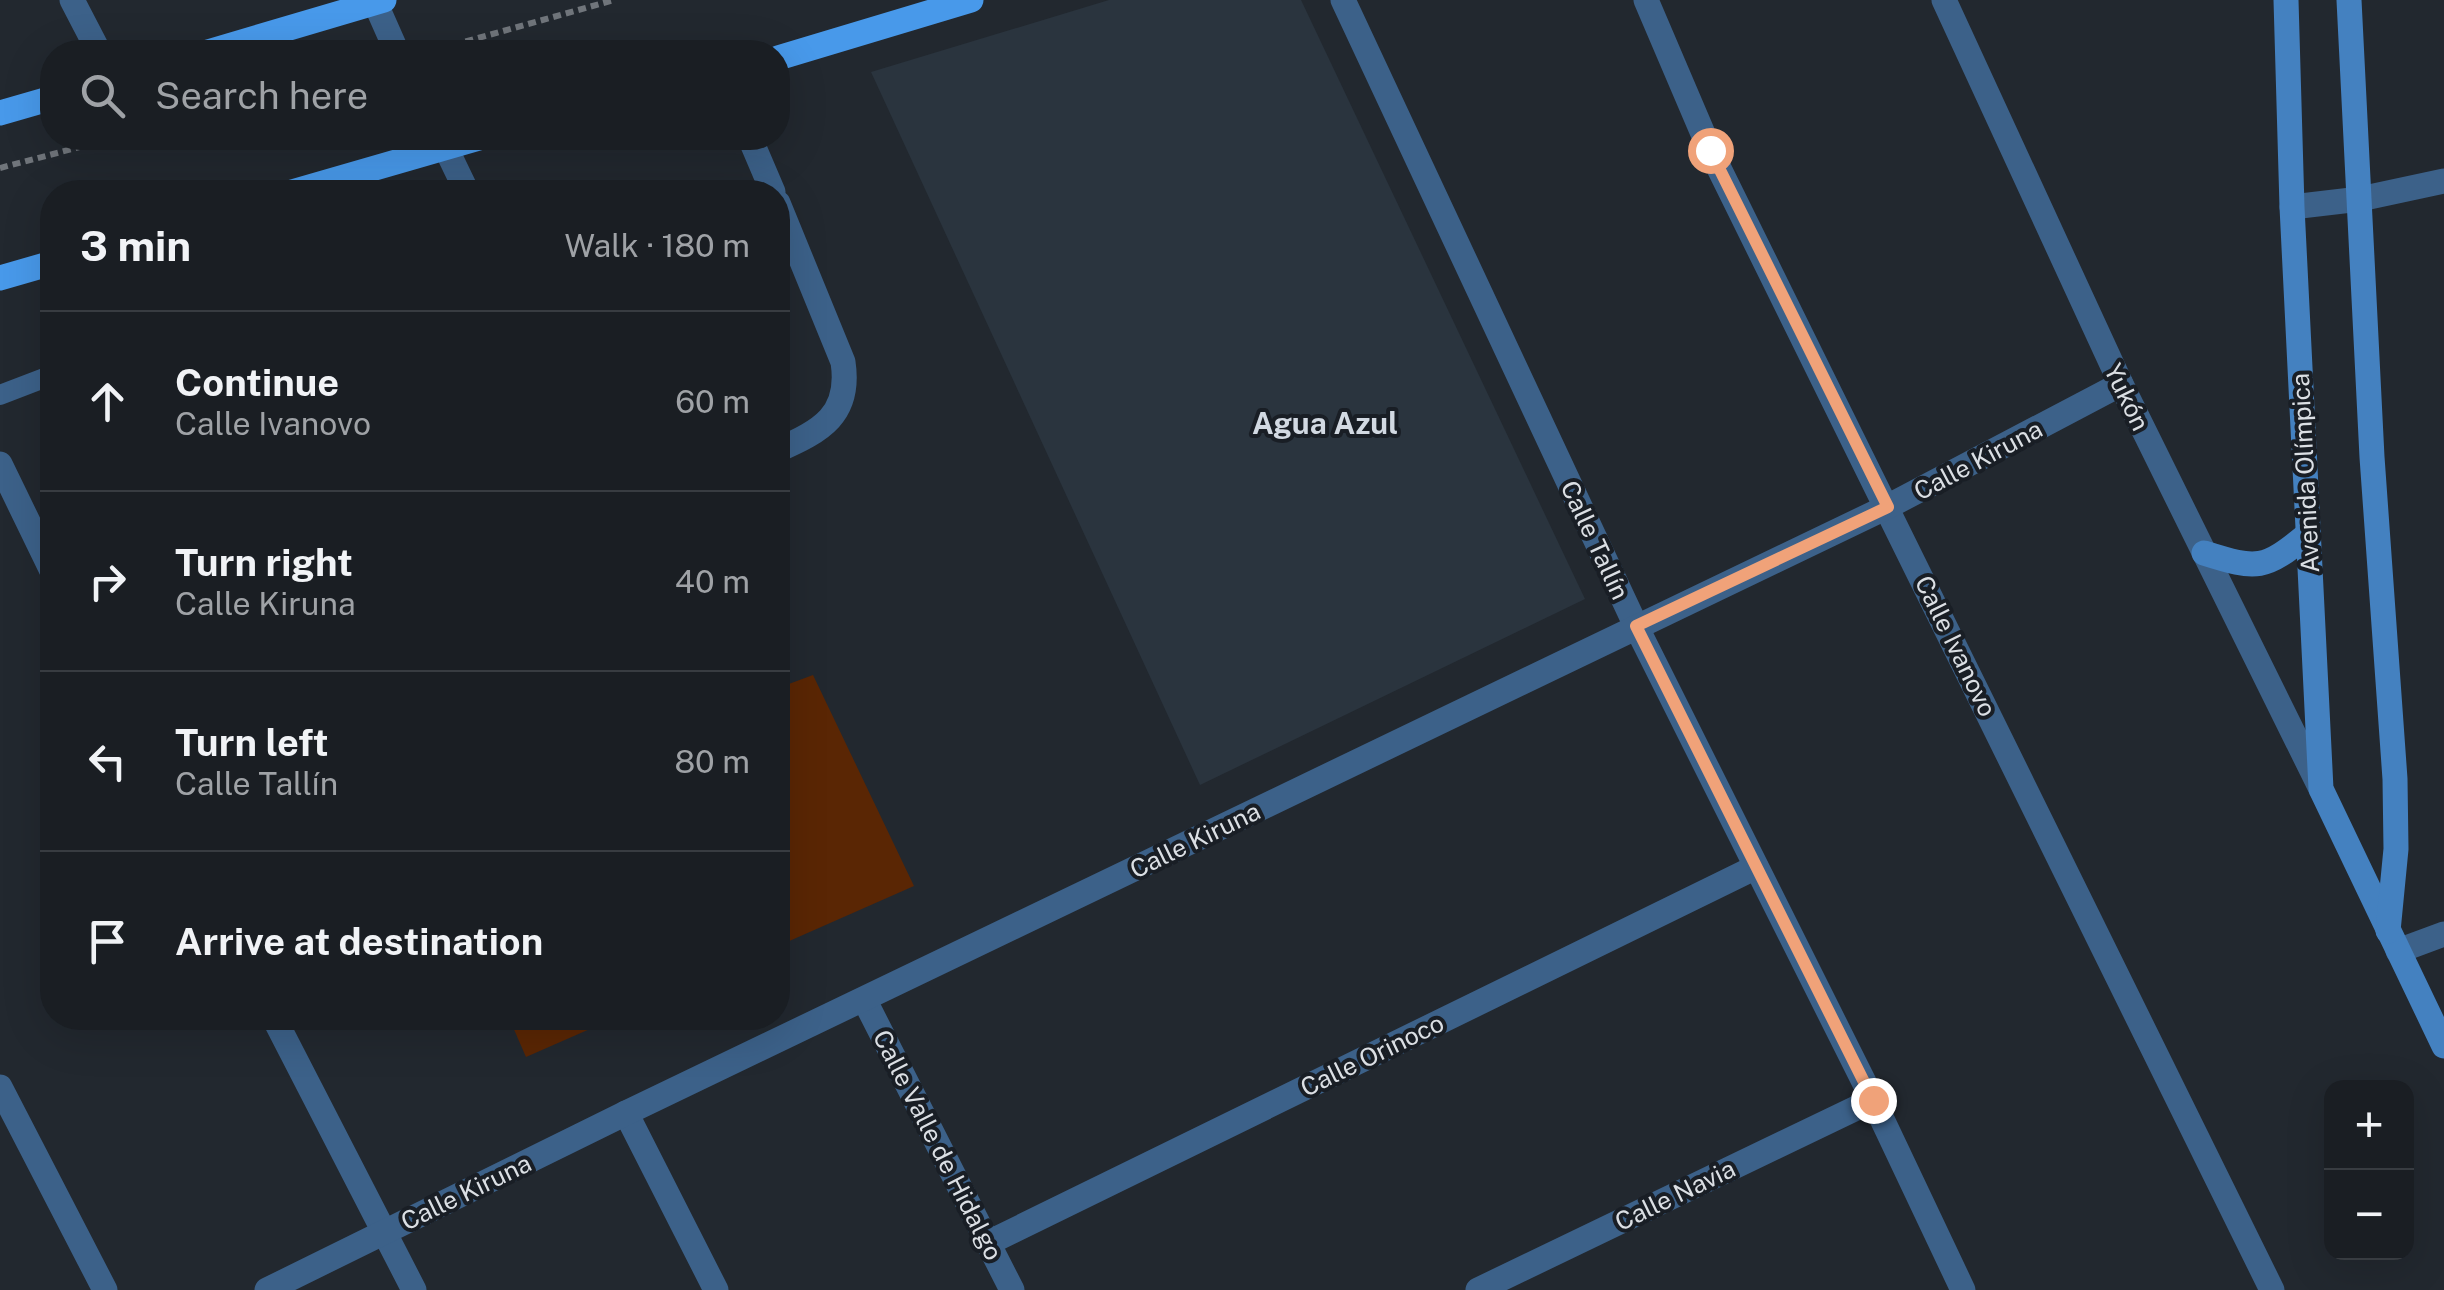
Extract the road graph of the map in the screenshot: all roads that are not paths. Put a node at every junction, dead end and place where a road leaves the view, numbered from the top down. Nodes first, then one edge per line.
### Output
1 (72, 0) edge
2 (971, 0) edge
3 (1343, 0) edge
4 (1646, 0) edge
5 (1944, 0) edge
6 (2286, 0) edge
7 (2349, 0) edge
8 (378, 1) edge
9 (93, 40) edge
10 (248, 40) edge
11 (392, 40) edge
12 (790, 54) edge
13 (40, 101) edge
14 (0, 113) edge
15 (419, 150) edge
16 (447, 150) edge
17 (755, 150) edge
18 (328, 180) edge
19 (462, 180) edge
20 (768, 180) edge
21 (2444, 180) edge
22 (2360, 200) junction
23 (2292, 208) junction
24 (790, 232) edge
25 (40, 266) edge
26 (0, 278) edge
27 (40, 380) edge
28 (2121, 384) junction
29 (0, 395) edge
30 (790, 445) edge
31 (0, 464) edge
32 (1888, 507) junction
33 (2308, 534) junction
34 (40, 546) edge
35 (2204, 554) junction
36 (1636, 626) junction
37 (2320, 789) junction
38 (1756, 867) junction
39 (2444, 934) edge
40 (2393, 941) junction
41 (865, 1000) junction
42 (280, 1030) edge
43 (2444, 1046) edge
44 (0, 1086) edge
45 (1873, 1100) junction
46 (626, 1113) junction
47 (385, 1232) junction
48 (988, 1243) junction
49 (104, 1290) edge
50 (267, 1290) edge
51 (414, 1290) edge
52 (716, 1290) edge
53 (1012, 1290) edge
54 (1478, 1290) edge
55 (1963, 1290) edge
56 (2272, 1290) edge

1 - 9 street
2 - 12 main road
3 - 36 street, Calle Tallín
4 - 32 street, Calle Ivanovo
5 - 28 street, Yukón
6 - 23 street, Avenida Olímpica
7 - 22 street
8 - 10 main road
8 - 11 street
13 - 14 main road
15 - 18 main road
16 - 19 street
17 - 20 street
21 - 22 street
22 - 23 street
22 - 40 street
23 - 33 street, Avenida Olímpica
24 - 30 street
25 - 26 main road
27 - 29 lane
28 - 32 street, Calle Kiruna
28 - 35 street, Yukón
31 - 34 street
32 - 36 street, Calle Kiruna
32 - 56 street, Calle Ivanovo
33 - 35 street
33 - 37 street, Avenida Olímpica
35 - 37 street, Yukón
36 - 38 street, Calle Tallín
36 - 41 street, Calle Kiruna
37 - 40 street, Avenida Olímpica
38 - 45 street, Calle Tallín
38 - 48 street, Calle Orinoco
39 - 40 street
40 - 43 street, Avenida Olímpica
41 - 46 street, Calle Kiruna
41 - 48 street, Calle Valle de Hidalgo
42 - 47 street
44 - 49 street
45 - 54 street, Calle Navia
45 - 55 street, Calle Tallín
46 - 47 street, Calle Kiruna
46 - 52 street
47 - 50 street, Calle Kiruna
47 - 51 street
48 - 53 street, Calle Valle de Hidalgo

